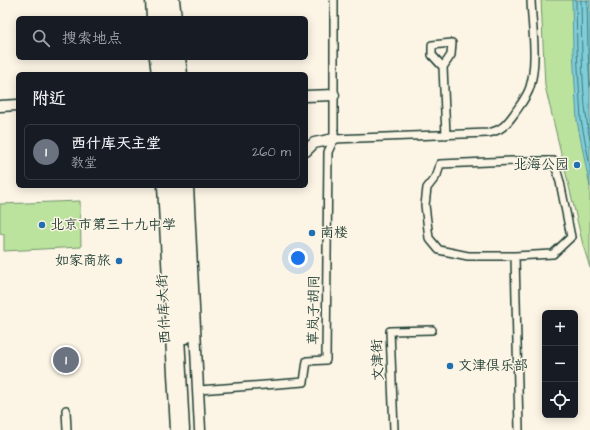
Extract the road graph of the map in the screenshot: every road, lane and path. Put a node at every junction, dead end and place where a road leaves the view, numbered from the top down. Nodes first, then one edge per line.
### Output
1 (151, 0) edge
2 (159, 0) edge
3 (166, 0) edge
4 (174, 0) edge
5 (334, 0) edge
6 (531, 0) edge
7 (152, 16) edge
8 (160, 16) edge
9 (168, 16) edge
10 (176, 16) edge
11 (156, 60) edge
12 (164, 60) edge
13 (171, 60) edge
14 (180, 60) edge
15 (443, 67) dead end
16 (157, 72) edge
17 (165, 72) edge
18 (172, 72) edge
19 (182, 72) edge
20 (334, 95) junction
21 (308, 96) edge
22 (16, 105) edge
23 (0, 106) edge
24 (446, 135) junction
25 (334, 139) junction
26 (308, 149) edge
27 (164, 188) edge
28 (171, 188) edge
29 (179, 188) edge
30 (188, 188) edge
31 (515, 256) junction
32 (432, 330) dead end
33 (199, 390) junction
34 (66, 410) dead end
35 (67, 430) edge
36 (176, 430) edge
37 (184, 430) edge
38 (191, 430) edge
39 (200, 430) edge
40 (394, 430) edge
41 (519, 430) edge

1 - 7 street
2 - 8 street
3 - 9 street
4 - 10 street
5 - 20 street
6 - 24 street
11 - 16 street
12 - 17 street
13 - 18 street
14 - 19 street
15 - 24 street
20 - 21 street
20 - 25 street
22 - 23 street
24 - 25 street
25 - 26 street
25 - 33 street, 草岚子胡同
27 - 36 street, 西什库大街
28 - 37 street, 西什库大街
29 - 38 street, 西什库大街
30 - 33 street
31 - 31 street
31 - 41 street
32 - 40 street, 文津街
33 - 39 street
34 - 35 street

